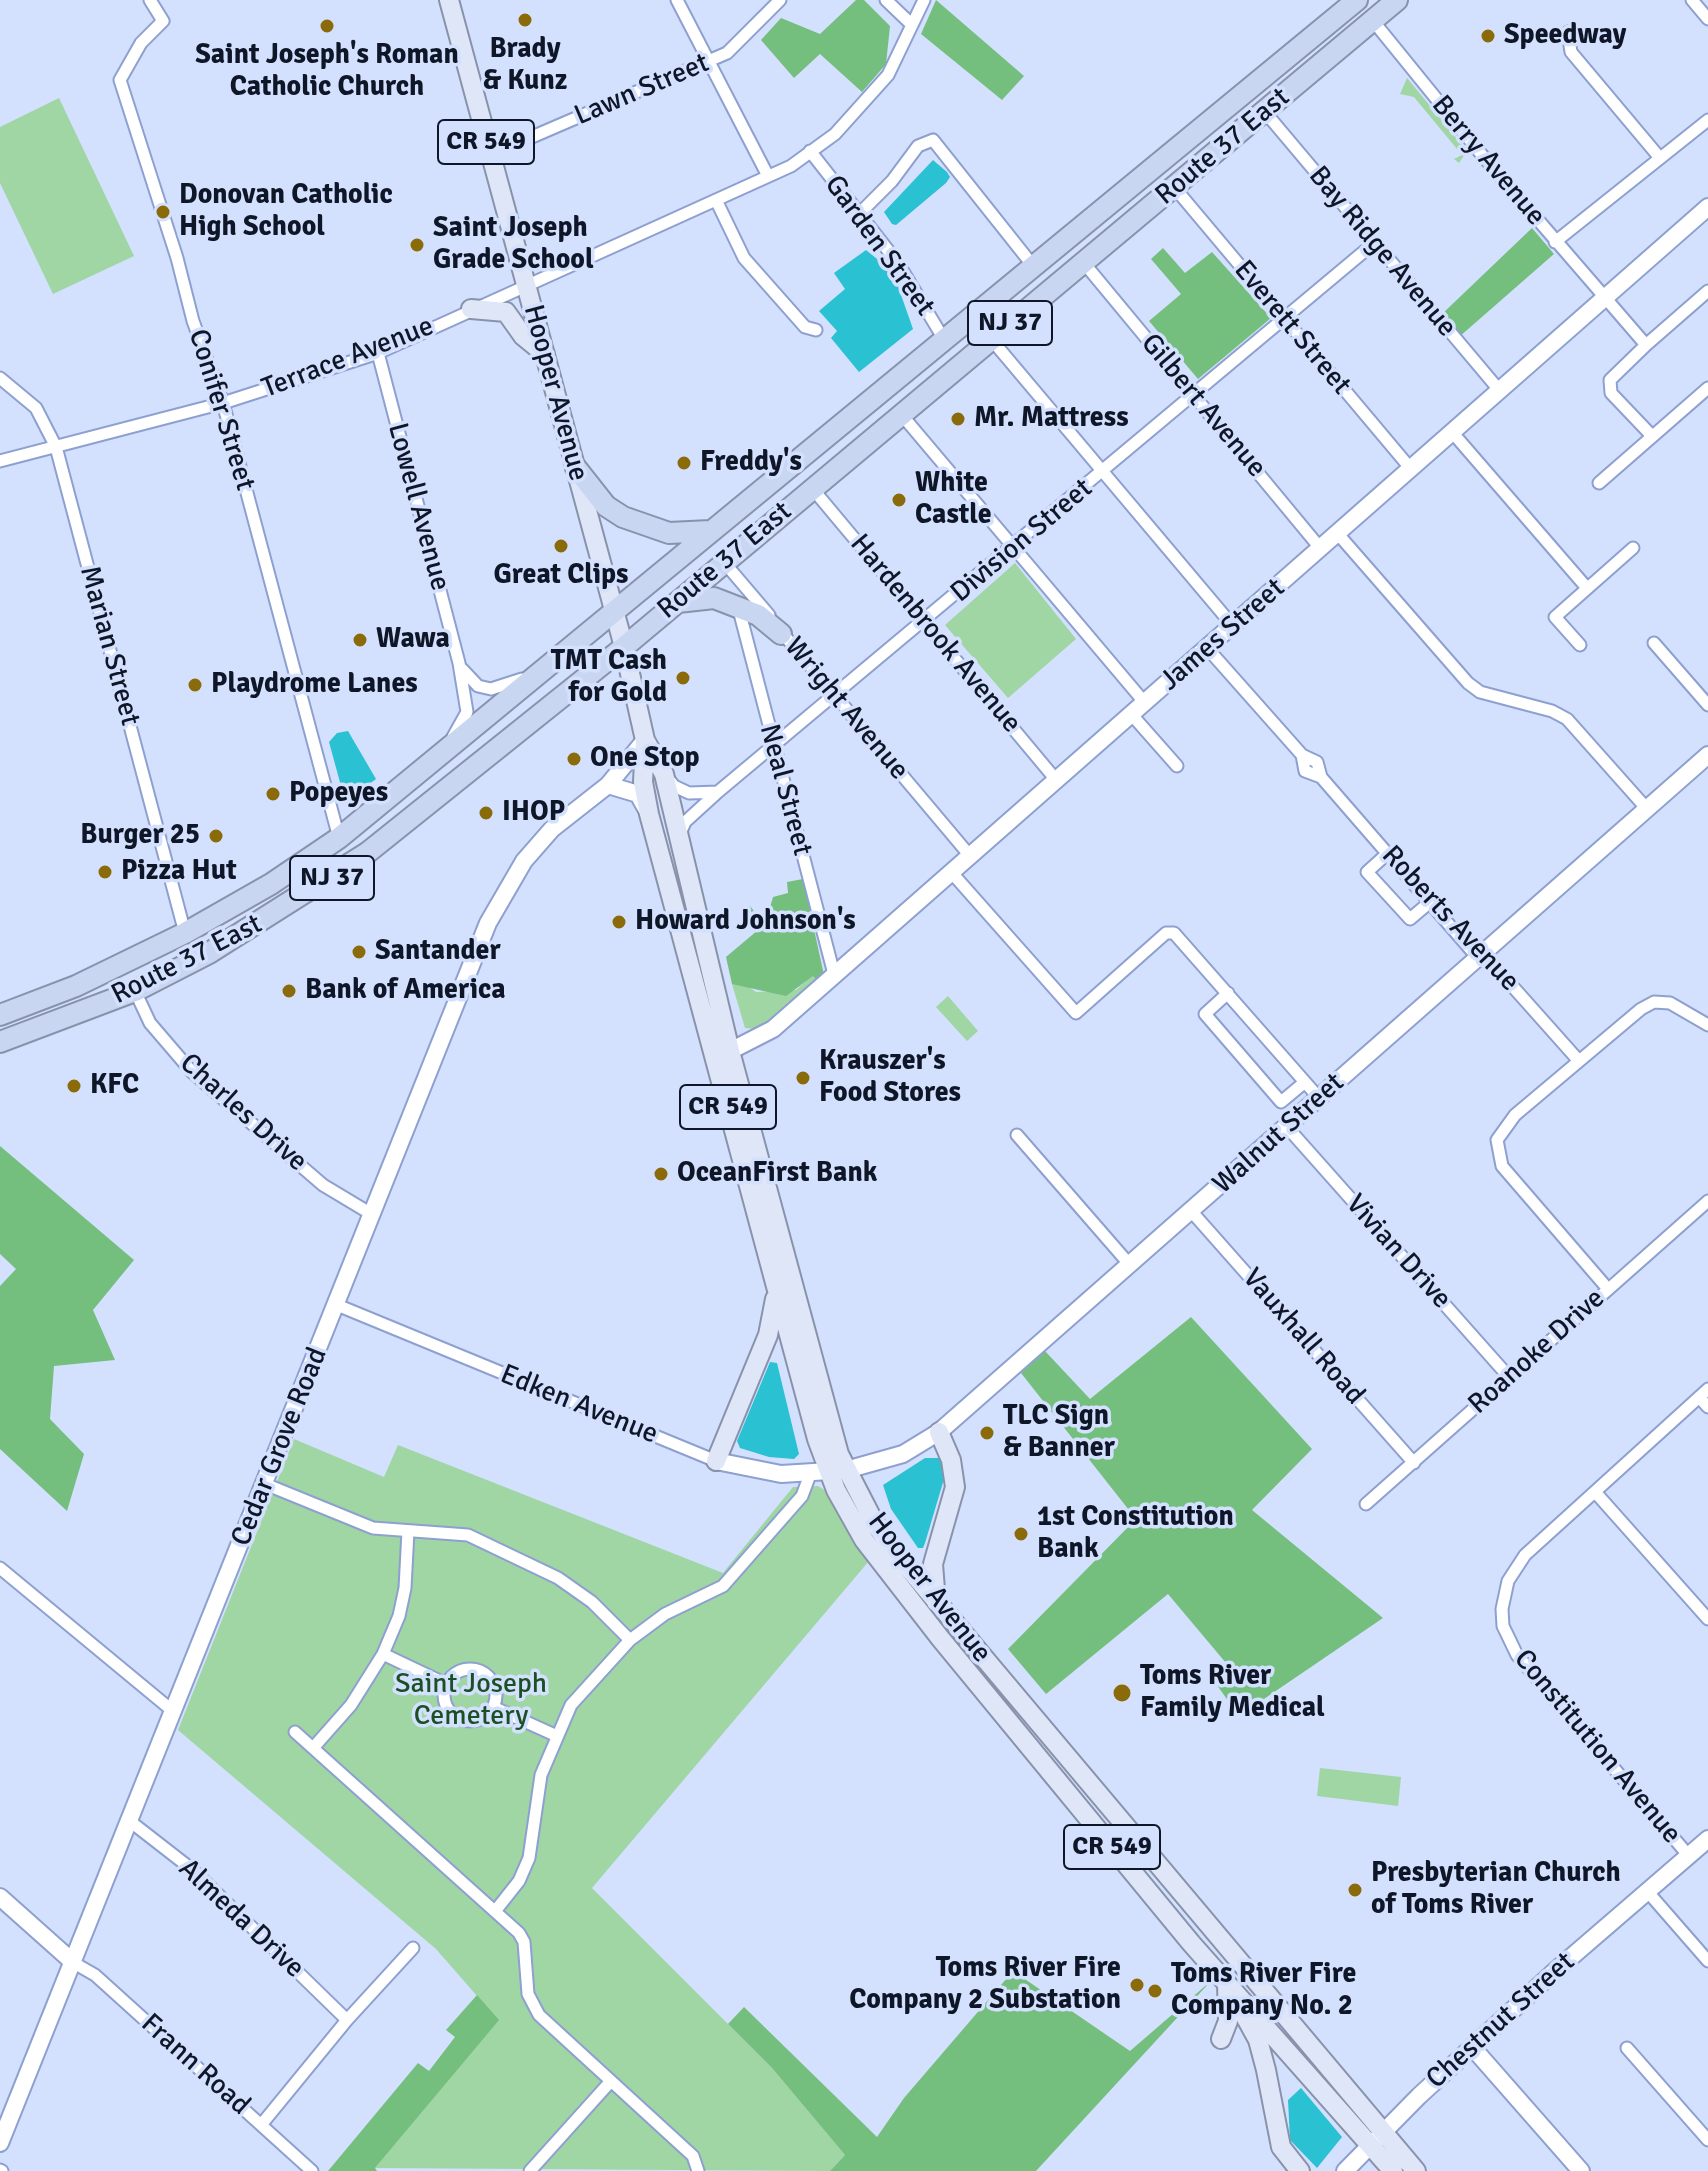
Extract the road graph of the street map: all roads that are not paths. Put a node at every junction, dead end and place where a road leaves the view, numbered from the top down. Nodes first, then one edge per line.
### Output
1 (150, 0) edge
2 (449, 0) edge
3 (677, 0) edge
4 (780, 0) edge
5 (886, 0) edge
6 (924, 0) edge
7 (1357, 0) edge
8 (1397, 0) edge
9 (1692, 0) edge
10 (1708, 19) edge
11 (1374, 22) junction
12 (910, 23) junction
13 (1568, 32) dead end
14 (710, 61) junction
15 (1265, 112) junction
16 (1708, 120) edge
17 (486, 145) junction
18 (810, 151) junction
19 (1660, 158) junction
20 (768, 176) junction
21 (1174, 187) junction
22 (716, 200) junction
23 (1708, 207) edge
24 (859, 214) junction
25 (1555, 242) junction
26 (1373, 244) junction
27 (1084, 263) junction
28 (1034, 267) junction
29 (526, 283) junction
30 (1708, 291) edge
31 (1604, 298) junction
32 (471, 309) junction
33 (1284, 319) junction
34 (816, 330) dead end
35 (991, 339) junction
36 (945, 341) junction
37 (1646, 345) junction
38 (378, 353) junction
39 (545, 354) junction
40 (0, 378) edge
41 (1708, 388) edge
42 (1500, 391) junction
43 (1194, 395) junction
44 (223, 403) junction
45 (901, 414) junction
46 (1452, 432) junction
47 (1652, 436) junction
48 (56, 447) junction
49 (0, 461) edge
50 (576, 468) junction
51 (1411, 469) junction
52 (1103, 473) junction
53 (1599, 483) dead end
54 (812, 488) junction
55 (710, 531) junction
56 (1338, 534) junction
57 (1016, 546) junction
58 (1633, 548) dead end
59 (1321, 549) junction
60 (723, 561) junction
61 (1587, 588) junction
62 (678, 602) junction
63 (738, 606) junction
64 (614, 612) junction
65 (924, 621) junction
66 (1233, 626) junction
67 (781, 634) junction
68 (1654, 643) dead end
69 (1580, 645) dead end
70 (624, 647) junction
71 (1208, 649) junction
72 (459, 663) junction
73 (541, 671) junction
74 (836, 697) junction
75 (1145, 703) junction
76 (1708, 705) edge
77 (1132, 715) junction
78 (645, 740) junction
79 (774, 747) junction
80 (446, 749) junction
81 (1708, 755) edge
82 (1177, 766) dead end
83 (664, 774) junction
84 (1057, 781) junction
85 (608, 785) junction
86 (719, 791) junction
87 (1647, 809) junction
88 (649, 814) junction
89 (339, 838) junction
90 (677, 842) junction
91 (1388, 853) junction
92 (971, 857) junction
93 (952, 873) junction
94 (1430, 902) junction
95 (185, 933) junction
96 (1480, 956) junction
97 (834, 974) junction
98 (135, 991) junction
99 (1228, 993) junction
100 (0, 1015) edge
101 (1708, 1025) edge
102 (0, 1042) edge
103 (730, 1051) junction
104 (1579, 1061) junction
105 (1305, 1082) junction
106 (1319, 1098) junction
107 (1287, 1127) junction
108 (1017, 1135) dead end
109 (1708, 1201) edge
110 (1192, 1212) junction
111 (373, 1215) junction
112 (1130, 1265) junction
113 (775, 1288) junction
114 (1608, 1289) junction
115 (337, 1305) junction
116 (1509, 1377) junction
117 (1704, 1393) edge
118 (1708, 1407) edge
119 (939, 1432) junction
120 (716, 1461) junction
121 (1414, 1463) junction
122 (828, 1471) junction
123 (265, 1484) junction
124 (1596, 1493) junction
125 (1366, 1504) dead end
126 (408, 1531) junction
127 (0, 1568) edge
128 (936, 1602) junction
129 (1708, 1619) edge
130 (630, 1640) junction
131 (383, 1654) junction
132 (446, 1684) junction
133 (493, 1707) junction
134 (174, 1712) junction
135 (295, 1732) dead end
136 (557, 1736) junction
137 (313, 1748) junction
138 (131, 1822) junction
139 (1123, 1826) junction
140 (1708, 1839) edge
141 (1689, 1856) junction
142 (1647, 1891) junction
143 (0, 1897) edge
144 (496, 1910) junction
145 (413, 1948) dead end
146 (1200, 1953) junction
147 (1708, 1961) edge
148 (74, 1963) junction
149 (1227, 1984) junction
150 (347, 2020) junction
151 (1221, 2039) dead end
152 (1473, 2048) junction
153 (1627, 2048) dead end
154 (611, 2081) junction
155 (261, 2125) junction
156 (1377, 2138) junction
157 (1708, 2140) edge
158 (0, 2143) edge
159 (312, 2171) edge
160 (530, 2171) edge
161 (698, 2171) edge
162 (1300, 2171) edge
163 (1345, 2171) edge
164 (1393, 2171) edge
165 (1416, 2171) edge
166 (1581, 2171) edge

1 - 44 street, Conifer Street
2 - 17 main road, Hooper Avenue / CR 549
3 - 14 street
4 - 14 street, Lawn Street
5 - 12 street
6 - 12 street, Terrace Avenue
7 - 28 highway, Route 37 East / NJ 37
8 - 11 highway, Route 37 East / NJ 37
9 - 10 street
11 - 15 highway, Route 37 East / NJ 37
11 - 25 street, Berry Avenue
12 - 18 street, Terrace Avenue
13 - 19 street
14 - 17 street, Lawn Street
14 - 20 street
15 - 21 highway, Route 37 East / NJ 37
15 - 26 street, Bay Ridge Avenue
16 - 19 street
17 - 29 main road, Hooper Avenue / CR 549
18 - 20 street, Terrace Avenue
18 - 24 street, Garden Street
19 - 25 street
20 - 22 street, Terrace Avenue
21 - 27 highway, Route 37 East / NJ 37
21 - 33 street, Everett Street
22 - 29 street, Terrace Avenue
22 - 34 street
23 - 31 street, James Street
24 - 28 street
24 - 36 street, Garden Street
25 - 31 street, Berry Avenue
26 - 33 street, Division Street
26 - 42 street, Bay Ridge Avenue
27 - 35 highway, Route 37 East / NJ 37
27 - 43 street, Gilbert Avenue
28 - 36 highway, Route 37 East / NJ 37
29 - 32 street, Terrace Avenue
29 - 39 main road, Hooper Avenue / CR 549
30 - 37 street
31 - 37 street, Berry Avenue
31 - 42 street, James Street
32 - 38 street, Terrace Avenue
32 - 39 main road
33 - 43 street, Division Street
33 - 51 street, Everett Street
35 - 45 highway, Route 37 East / NJ 37
35 - 52 street
36 - 55 highway, Route 37 East / NJ 37
37 - 47 street
38 - 44 street, Terrace Avenue
38 - 72 street, Lowell Avenue
39 - 50 main road, Hooper Avenue / CR 549
40 - 48 street, Marian Street
41 - 47 street
42 - 46 street, James Street
43 - 52 street, Division Street
43 - 59 street, Gilbert Avenue
44 - 48 street, Terrace Avenue
44 - 89 street, Conifer Street
45 - 54 highway, Route 37 East / NJ 37
45 - 57 street
46 - 51 street, James Street
46 - 61 street
47 - 53 street
48 - 49 street, Terrace Avenue
48 - 95 street, Marian Street
50 - 55 highway
50 - 64 main road, Hooper Avenue / CR 549
51 - 56 street, James Street
52 - 57 street, Division Street
52 - 66 street
54 - 60 highway, Route 37 East / NJ 37
54 - 65 street, Hardenbrook Avenue
55 - 64 highway, Route 37 East / NJ 37
56 - 59 street, James Street
56 - 87 street
57 - 65 street, Division Street
57 - 75 street
58 - 61 street
59 - 66 street, James Street
60 - 62 highway, Route 37 East / NJ 37
60 - 67 street, Wright Avenue
61 - 69 street
62 - 63 highway
62 - 70 highway, Route 37 East / NJ 37
63 - 67 highway
63 - 79 street, Neal Street
64 - 70 main road, Hooper Avenue / CR 549
64 - 73 highway, Route 37 East / NJ 37
65 - 74 street, Division Street
65 - 84 street, Hardenbrook Avenue
66 - 71 street, James Street
67 - 74 street, Wright Avenue
68 - 76 street
70 - 78 main road, Hooper Avenue / CR 549
70 - 98 highway, Route 37 East / NJ 37
71 - 75 street, James Street
71 - 91 street, Roberts Avenue
72 - 73 street
72 - 80 street, Lowell Avenue
73 - 80 highway, Route 37 East / NJ 37
74 - 79 street, Division Street
74 - 92 street, Wright Avenue
75 - 77 street, James Street
77 - 82 street
77 - 84 street, James Street
78 - 83 main road, Hooper Avenue / CR 549
78 - 85 street, Cedar Grove Road
78 - 88 main road, Hooper Avenue / CR 549
79 - 86 street, Division Street
79 - 97 street, Neal Street
80 - 89 highway, Route 37 East / NJ 37
81 - 87 street, Walnut Street
83 - 86 street
83 - 90 main road, Hooper Avenue / CR 549
84 - 92 street, James Street
85 - 88 street
85 - 111 street, Cedar Grove Road
86 - 90 street, Division Street
87 - 96 street, Walnut Street
88 - 113 main road, Hooper Avenue / CR 549
89 - 95 highway, Route 37 East / NJ 37
90 - 103 main road, Hooper Avenue / CR 549
91 - 94 street, Roberts Avenue
91 - 94 street
92 - 93 street, James Street
93 - 97 street, James Street
93 - 99 street
94 - 96 street, Roberts Avenue
95 - 100 highway, Route 37 East / NJ 37
96 - 104 street, Roberts Avenue
96 - 106 street, Walnut Street
97 - 103 street, James Street
98 - 102 highway, Route 37 East / NJ 37
98 - 111 street, Charles Drive
99 - 105 street
99 - 105 street
101 - 104 street
103 - 122 main road, Hooper Avenue / CR 549
104 - 114 street
105 - 106 street
106 - 107 street, Walnut Street
107 - 110 street, Walnut Street
107 - 116 street, Vivian Drive
108 - 112 street
109 - 114 street, Roanoke Drive
110 - 112 street, Walnut Street
110 - 121 street, Vauxhall Road
111 - 115 street, Cedar Grove Road
112 - 119 street, Walnut Street
113 - 120 main road
113 - 122 main road, Hooper Avenue / CR 549
114 - 116 street, Roanoke Drive
115 - 120 street, Edken Avenue
115 - 123 street, Cedar Grove Road
116 - 121 street, Roanoke Drive
117 - 118 street
117 - 124 street, Constitution Avenue
119 - 122 street, Walnut Street
119 - 128 main road
120 - 122 street, Edken Avenue
121 - 125 street, Roanoke Drive
122 - 128 main road, Hooper Avenue / CR 549
122 - 130 street
122 - 146 main road, Hooper Avenue / CR 549
123 - 126 street
123 - 134 street, Cedar Grove Road
124 - 129 street
124 - 141 street, Constitution Avenue
126 - 130 street
126 - 131 street
127 - 134 street
128 - 139 main road, Hooper Avenue / CR 549
130 - 136 street
131 - 132 street
131 - 137 street
132 - 133 street
132 - 133 street
133 - 136 street
134 - 138 street, Cedar Grove Road
135 - 137 street
136 - 144 street
137 - 144 street
138 - 148 street, Cedar Grove Road
138 - 150 street, Almeda Drive
139 - 146 main road
139 - 156 main road, Hooper Avenue / CR 549
140 - 141 street, Chestnut Street
141 - 142 street, Chestnut Street
142 - 147 street
142 - 152 street, Chestnut Street
143 - 148 street
144 - 154 street
145 - 150 street
146 - 149 main road, Hooper Avenue / CR 549
148 - 155 street, Frann Road
148 - 158 street, Cedar Grove Road
149 - 151 main road
149 - 156 main road, Hooper Avenue / CR 549
149 - 162 main road
150 - 155 street
152 - 156 street, Chestnut Street
152 - 166 street
153 - 157 street
154 - 160 street
154 - 161 street
155 - 159 street, Frann Road
156 - 163 street, Chestnut Street
156 - 164 main road, Hooper Avenue / CR 549
156 - 165 main road, Hooper Avenue / CR 549

